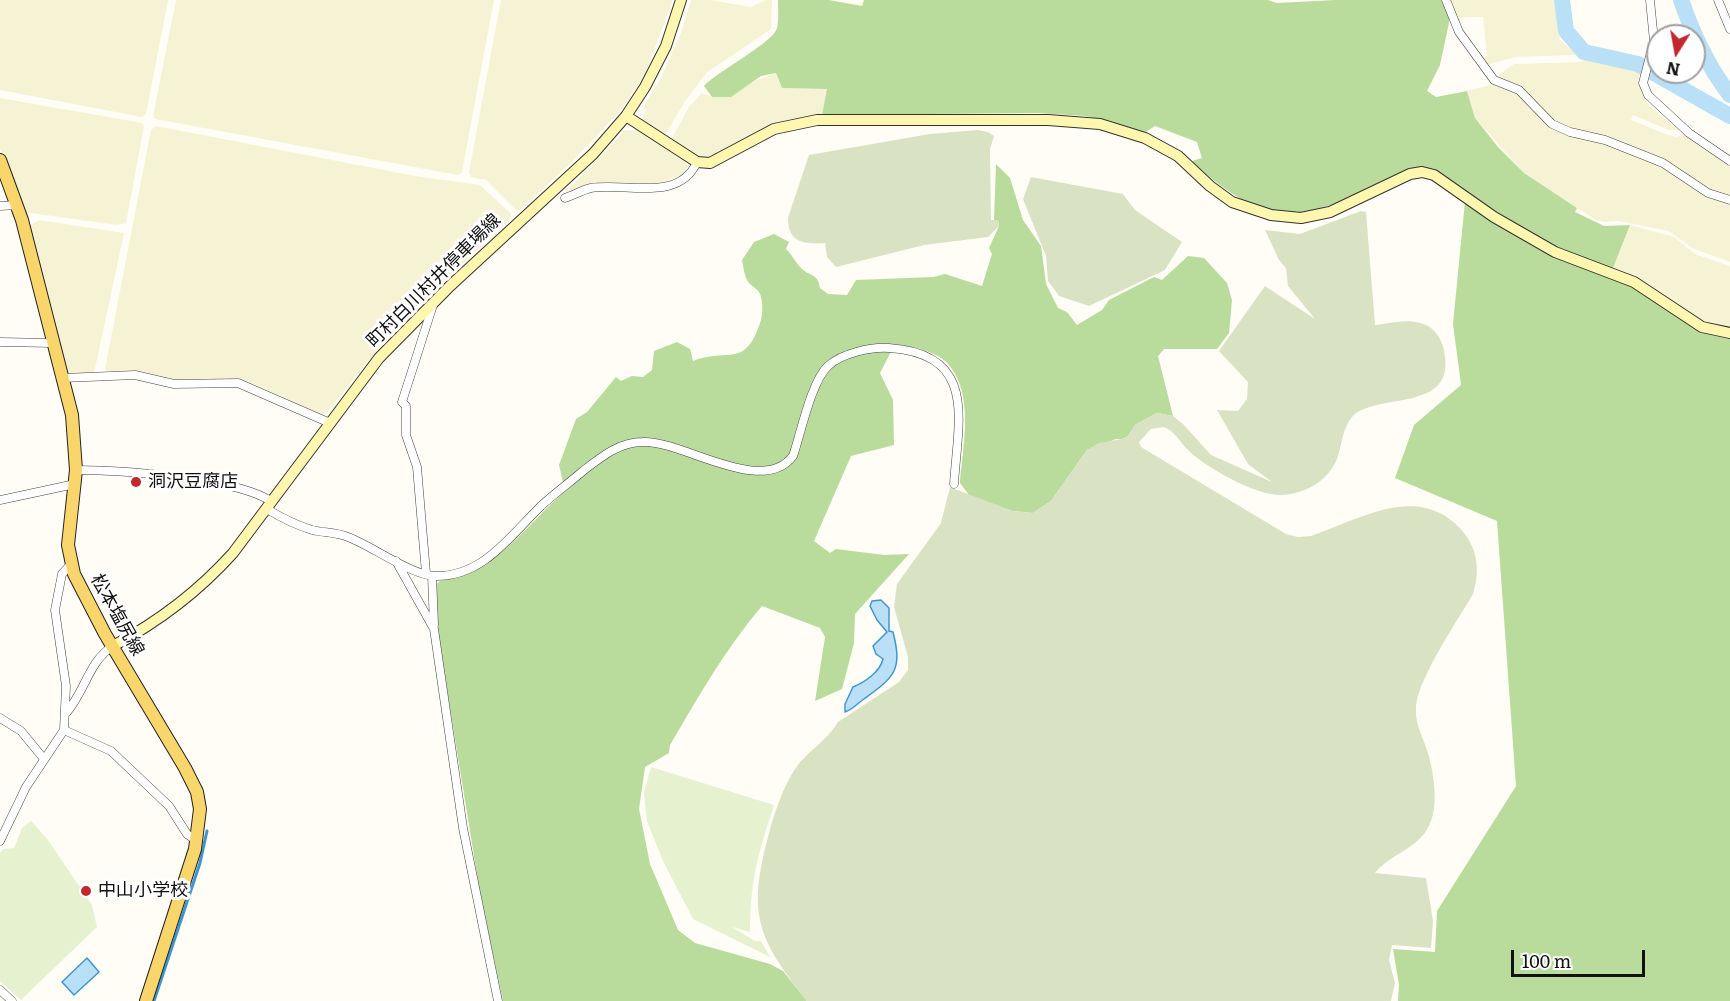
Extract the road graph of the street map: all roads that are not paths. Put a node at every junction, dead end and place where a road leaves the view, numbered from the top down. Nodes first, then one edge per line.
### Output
1 (681, 0) edge
2 (1446, 0) edge
3 (1650, 0) edge
4 (1718, 0) edge
5 (1730, 29) edge
6 (627, 116) junction
7 (0, 160) edge
8 (1730, 161) edge
9 (697, 162) junction
10 (565, 198) dead end
11 (1730, 200) edge
12 (17, 205) junction
13 (0, 206) edge
14 (433, 303) junction
15 (1730, 333) edge
16 (0, 342) edge
17 (53, 343) junction
18 (63, 378) junction
19 (330, 423) junction
20 (76, 470) junction
21 (75, 484) junction
22 (954, 484) dead end
23 (0, 500) edge
24 (269, 505) junction
25 (396, 561) junction
26 (71, 564) junction
27 (429, 574) junction
28 (434, 628) junction
29 (112, 646) junction
30 (67, 712) junction
31 (0, 718) edge
32 (64, 730) junction
33 (44, 759) junction
34 (0, 841) edge
35 (197, 841) junction
36 (0, 990) edge
37 (12, 1001) edge
38 (146, 1001) edge
39 (498, 1001) edge

1 - 6 street, 町村白川村井停車場線
2 - 11 street
3 - 8 street
4 - 5 street
6 - 9 street
6 - 14 street, 町村白川村井停車場線
7 - 12 main road, 松本塩尻線
9 - 10 street
9 - 15 street
12 - 13 street
12 - 17 main road, 松本塩尻線
14 - 19 street, 町村白川村井停車場線
14 - 27 street
16 - 17 street
17 - 18 main road, 松本塩尻線
18 - 19 street
18 - 20 main road, 松本塩尻線
19 - 24 street, 町村白川村井停車場線
20 - 21 main road, 松本塩尻線
20 - 24 street
21 - 23 street
21 - 26 main road, 松本塩尻線
22 - 27 street
24 - 25 street
24 - 29 street, 町村白川村井停車場線
25 - 27 street
25 - 28 street
26 - 29 main road, 松本塩尻線
26 - 30 street
27 - 28 street
28 - 39 street
29 - 30 street
29 - 35 main road, 松本塩尻線
30 - 32 street
31 - 33 street
32 - 33 street
32 - 35 street
33 - 34 street
35 - 38 main road, 松本塩尻線
36 - 37 street

